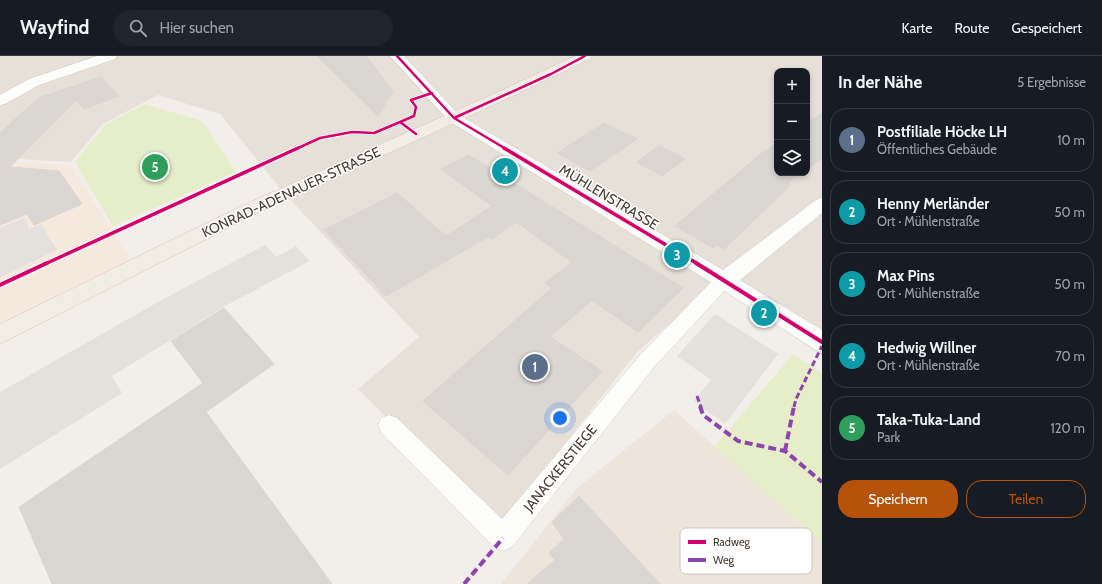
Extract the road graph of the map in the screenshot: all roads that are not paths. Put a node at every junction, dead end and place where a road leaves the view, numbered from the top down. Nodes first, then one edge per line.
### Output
1 (110, 56) edge
2 (396, 56) edge
3 (585, 56) edge
4 (0, 101) edge
5 (454, 118) junction
6 (822, 204) edge
7 (724, 280) junction
8 (0, 335) edge
9 (822, 342) edge
10 (389, 425) dead end

1 - 4 street
2 - 5 street, MÜHLENSTRASSE
3 - 5 main road, KONRAD-ADENAUER-STRASSE
5 - 7 street, MÜHLENSTRASSE
5 - 8 main road, KONRAD-ADENAUER-STRASSE
6 - 7 street
7 - 9 street, MÜHLENSTRASSE
7 - 10 lane, JANACKERSTIEGE

